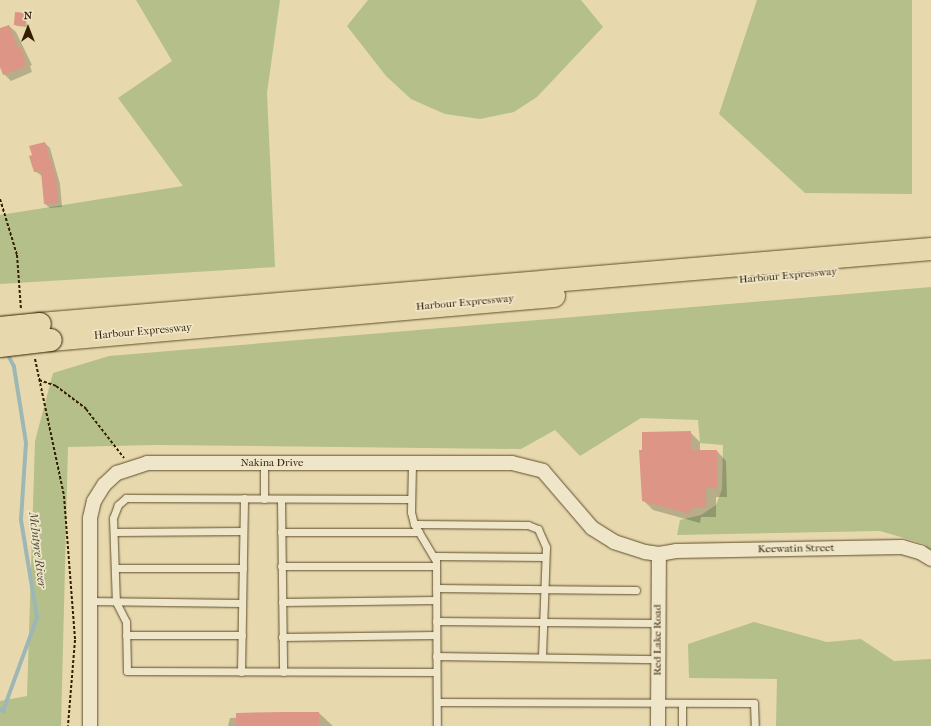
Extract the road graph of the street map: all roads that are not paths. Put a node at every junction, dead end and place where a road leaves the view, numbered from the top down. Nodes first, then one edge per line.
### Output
1 (931, 249) edge
2 (931, 264) edge
3 (38, 325) junction
4 (0, 328) edge
5 (0, 346) edge
6 (264, 463) junction
7 (412, 464) junction
8 (244, 498) junction
9 (264, 499) junction
10 (281, 499) junction
11 (411, 499) junction
12 (414, 524) junction
13 (243, 531) junction
14 (114, 532) junction
15 (281, 532) junction
16 (419, 532) junction
17 (659, 554) junction
18 (434, 556) junction
19 (545, 557) junction
20 (931, 559) edge
21 (281, 566) junction
22 (436, 566) junction
23 (115, 568) junction
24 (243, 568) junction
25 (436, 588) junction
26 (544, 589) junction
27 (636, 590) dead end
28 (436, 600) junction
29 (90, 601) junction
30 (116, 602) junction
31 (282, 602) junction
32 (242, 603) junction
33 (436, 621) junction
34 (542, 621) junction
35 (657, 623) junction
36 (126, 635) junction
37 (242, 635) junction
38 (436, 635) junction
39 (282, 637) junction
40 (436, 656) junction
41 (542, 657) junction
42 (658, 658) junction
43 (241, 672) junction
44 (283, 672) junction
45 (436, 672) junction
46 (437, 702) junction
47 (658, 703) junction
48 (682, 703) junction
49 (90, 726) edge
50 (437, 726) edge
51 (658, 726) edge
52 (682, 726) edge
53 (755, 726) edge

1 - 3 main road, Harbour Expressway
2 - 3 main road, Harbour Expressway
3 - 4 main road, Harbour Expressway, bridge
3 - 5 main road, Harbour Expressway, bridge
6 - 7 street, Nakina Drive
6 - 9 lane
6 - 29 street, Nakina Drive
7 - 11 lane
7 - 17 street, Nakina Drive
8 - 9 lane
8 - 13 lane
8 - 14 lane
9 - 10 lane
10 - 11 lane
10 - 15 lane
11 - 12 lane
12 - 16 lane
12 - 19 lane
13 - 14 lane
13 - 24 lane
14 - 23 lane
15 - 16 lane
15 - 21 lane
16 - 18 lane
17 - 20 street, Keewatin Street
17 - 35 street, Red Lake Road
18 - 19 lane
18 - 22 lane
19 - 26 lane
21 - 22 lane
21 - 31 lane
22 - 25 lane
23 - 24 lane
23 - 30 lane
24 - 32 lane
25 - 26 lane
25 - 28 lane
26 - 27 lane
26 - 34 lane
28 - 31 lane
28 - 33 lane
29 - 30 lane
29 - 49 street, Nakina Drive
30 - 32 lane
30 - 36 lane
31 - 39 lane
32 - 37 lane
33 - 34 lane
33 - 38 lane
34 - 35 lane
34 - 41 lane
35 - 42 street, Red Lake Road
36 - 37 lane
36 - 43 lane
37 - 43 lane
38 - 39 lane
38 - 40 lane
39 - 44 lane
40 - 41 lane
40 - 45 lane
41 - 42 lane
42 - 47 street, Red Lake Road
43 - 44 lane
44 - 45 lane
45 - 46 lane
46 - 47 lane
46 - 50 lane
47 - 48 lane
47 - 51 street, Red Lake Road
48 - 52 lane
48 - 53 lane

